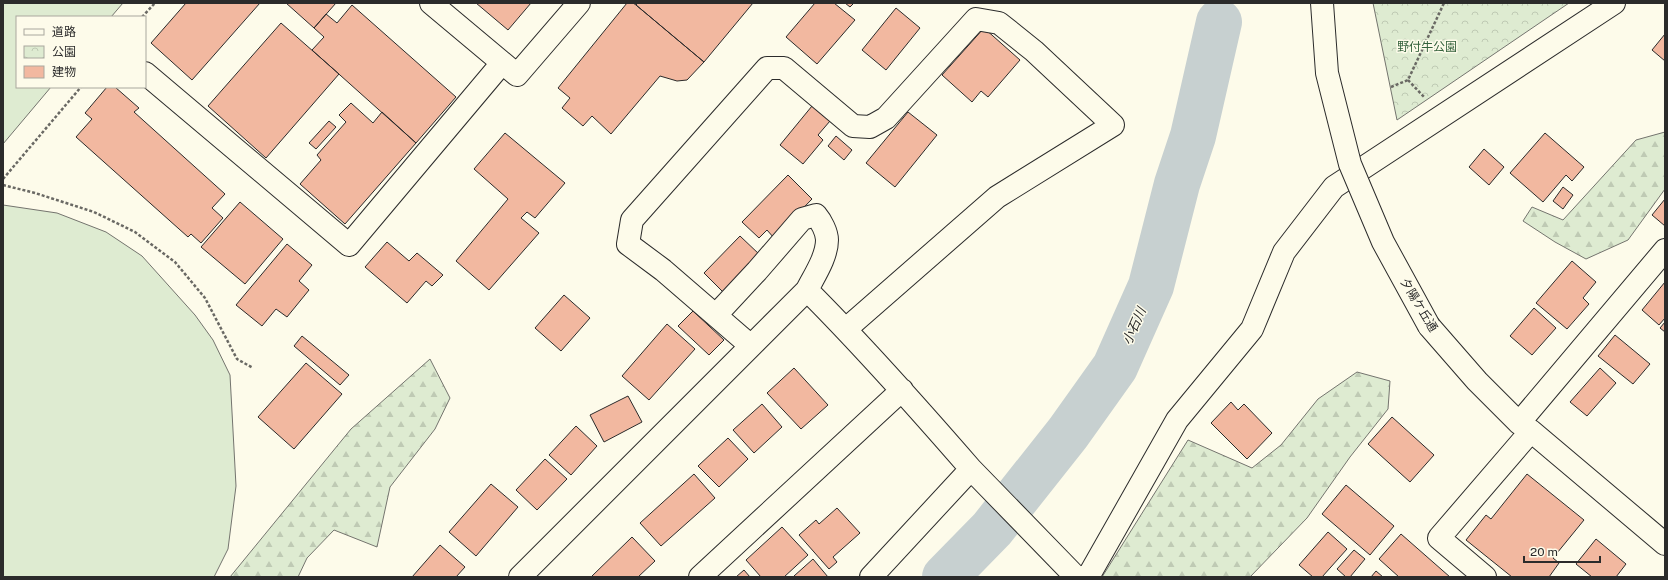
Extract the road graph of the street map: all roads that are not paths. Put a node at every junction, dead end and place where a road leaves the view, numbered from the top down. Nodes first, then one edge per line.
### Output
1 (431, 3) edge
2 (579, 3) edge
3 (1322, 3) edge
4 (1614, 3) edge
5 (971, 11) edge
6 (502, 62) junction
7 (146, 74) edge
8 (1665, 250) edge
9 (807, 290) junction
10 (716, 315) junction
11 (846, 329) junction
12 (751, 346) junction
13 (902, 390) junction
14 (1525, 427) junction
15 (972, 468) junction
16 (1665, 544) edge
17 (520, 577) edge
18 (700, 577) edge
19 (871, 577) edge
20 (1076, 577) edge
21 (1088, 577) edge
22 (1485, 577) edge

1 - 6 street
2 - 6 street
3 - 14 street, 夕陽ケ丘通, bridge
4 - 21 street
5 - 10 street
5 - 11 street
6 - 7 street
8 - 14 street
9 - 10 street
9 - 11 street
9 - 12 street
10 - 12 street
11 - 13 street
12 - 17 street
13 - 15 street
13 - 18 street
14 - 16 street, 夕陽ケ丘通
14 - 22 street
15 - 19 street
15 - 20 street

